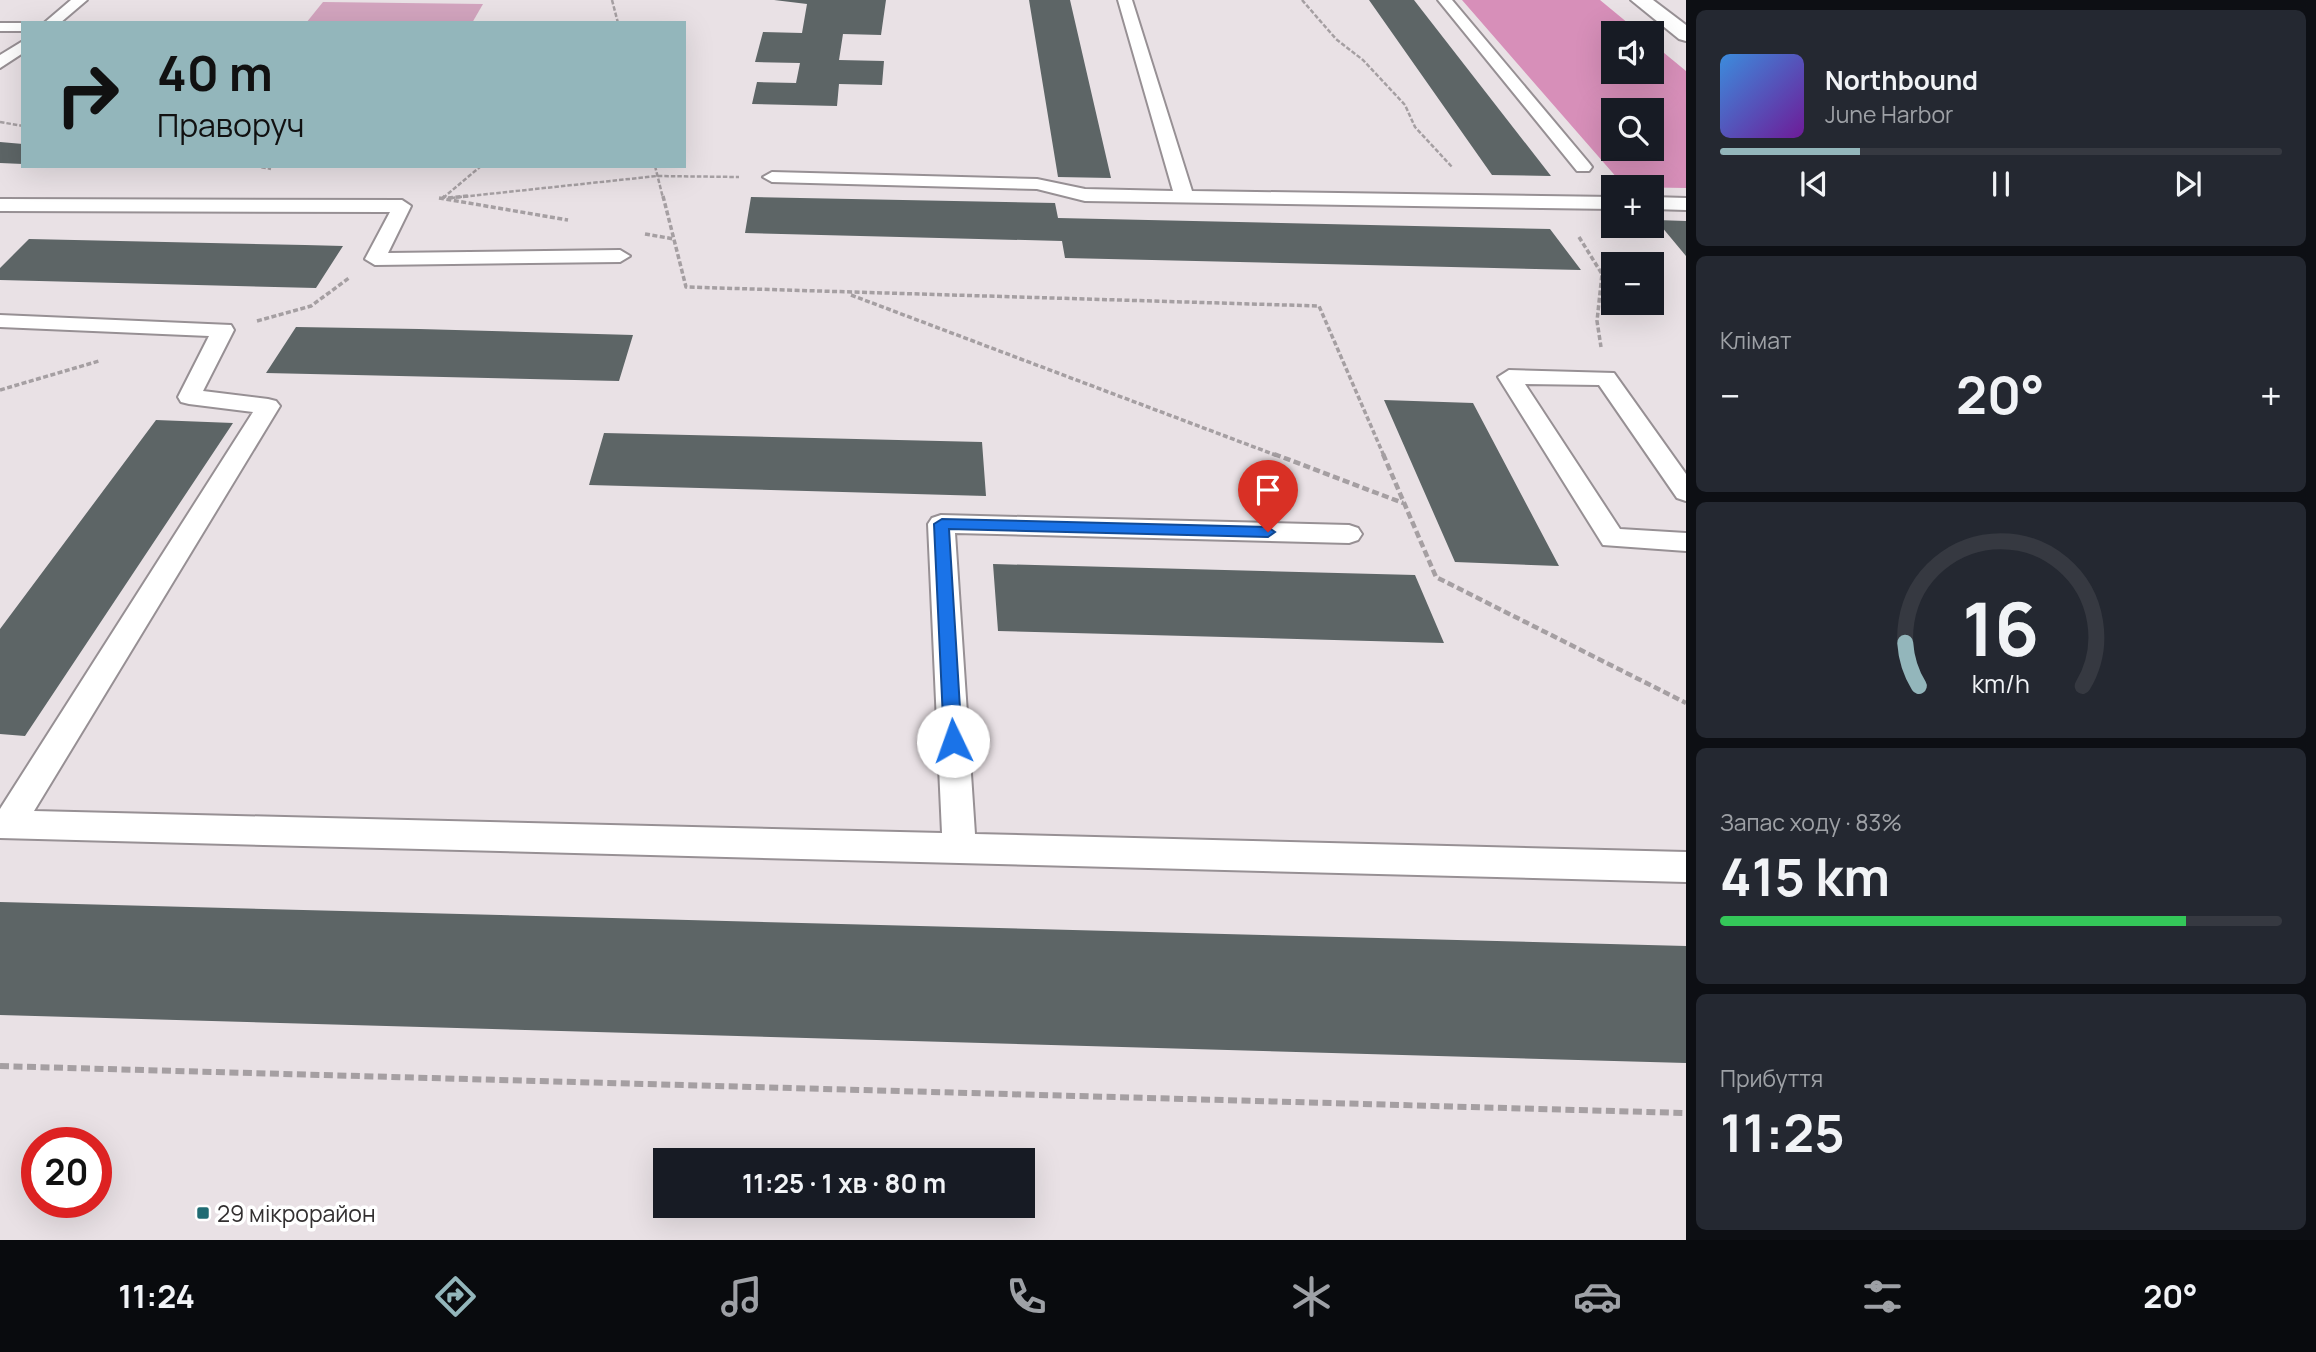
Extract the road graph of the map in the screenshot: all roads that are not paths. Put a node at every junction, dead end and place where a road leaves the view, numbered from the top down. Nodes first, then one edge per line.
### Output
1 (79, 0) edge
2 (1125, 0) edge
3 (1445, 0) edge
4 (1641, 0) edge
5 (53, 21) edge
6 (0, 27) edge
7 (21, 27) edge
8 (1686, 36) edge
9 (21, 47) edge
10 (0, 63) edge
11 (1583, 167) dead end
12 (772, 177) road end
13 (1184, 197) junction
14 (1601, 203) edge
15 (1664, 204) edge
16 (1686, 204) edge
17 (0, 205) edge
18 (620, 256) dead end
19 (0, 321) edge
20 (1686, 492) edge
21 (1349, 534) dead end
22 (1686, 542) edge
23 (4, 825) edge
24 (959, 850) junction
25 (1686, 867) edge

1 - 5 lane
2 - 13 lane
3 - 11 lane
4 - 8 street
6 - 7 lane
9 - 10 lane
12 - 13 lane
13 - 14 lane
15 - 16 lane
17 - 18 lane
19 - 23 lane
20 - 22 lane
21 - 24 lane
23 - 24 lane
24 - 25 lane

